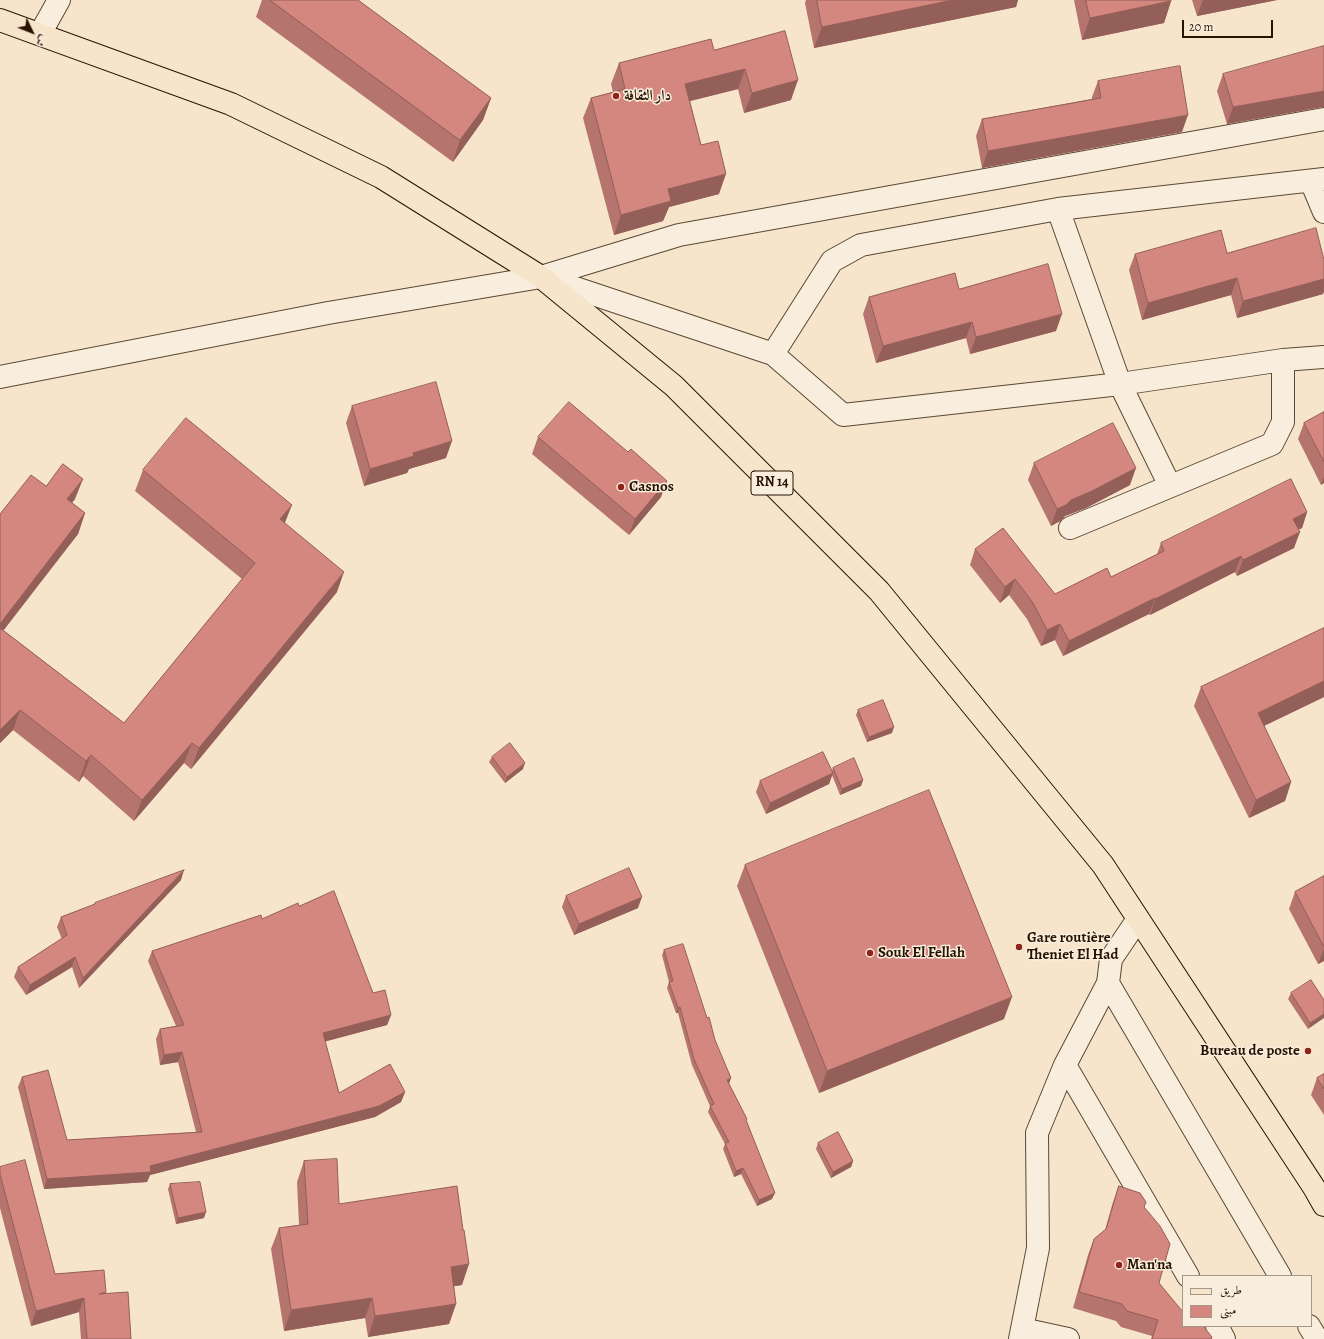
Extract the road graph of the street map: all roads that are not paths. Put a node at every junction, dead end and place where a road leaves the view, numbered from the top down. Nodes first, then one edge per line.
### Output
1 (59, 0) edge
2 (0, 20) edge
3 (40, 34) junction
4 (1324, 119) edge
5 (1317, 180) edge
6 (1058, 209) junction
7 (1324, 212) edge
8 (540, 277) junction
9 (773, 354) junction
10 (1324, 357) edge
11 (1283, 360) junction
12 (0, 377) edge
13 (1120, 384) junction
14 (1170, 486) junction
15 (1070, 528) dead end
16 (1138, 919) junction
17 (1108, 983) junction
18 (1065, 1065) junction
19 (1324, 1205) edge
20 (1187, 1275) edge
21 (1279, 1275) edge
22 (1218, 1327) edge
23 (1310, 1327) edge
24 (1021, 1334) edge
25 (1068, 1339) edge
26 (1224, 1339) edge
27 (1316, 1339) edge

1 - 3 street
2 - 3 main road, RN 14
3 - 8 main road, RN 14
4 - 8 street
5 - 6 street
5 - 7 street
6 - 9 street
6 - 13 street
8 - 9 street
8 - 12 street
8 - 16 main road, RN 14
9 - 13 street
10 - 11 street
11 - 13 street
11 - 14 street
13 - 14 street
14 - 15 street
16 - 17 street
16 - 19 main road, RN 14
17 - 18 street
17 - 21 street
18 - 20 street
18 - 24 street
22 - 26 street
23 - 27 street
24 - 25 street

